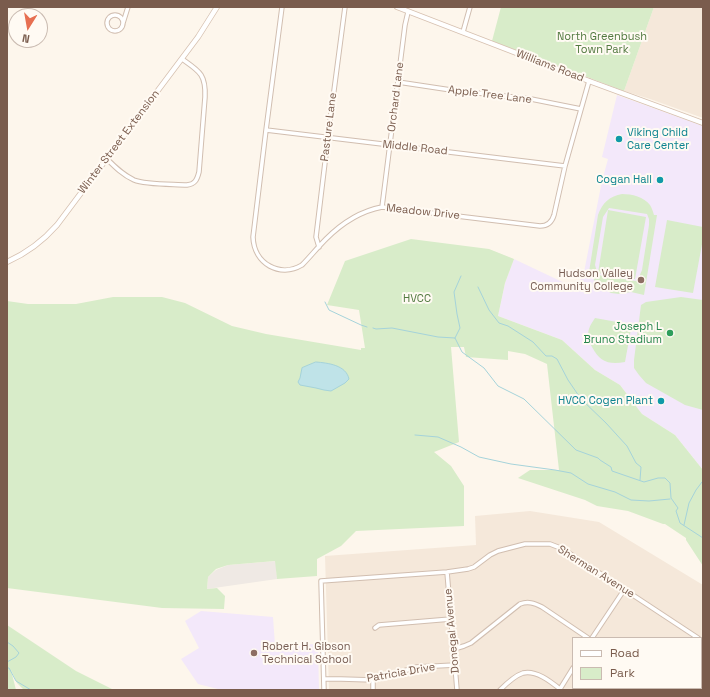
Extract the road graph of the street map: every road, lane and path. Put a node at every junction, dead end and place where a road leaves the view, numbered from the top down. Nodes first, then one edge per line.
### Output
1 (128, 7) edge
2 (217, 7) edge
3 (282, 7) edge
4 (345, 7) edge
5 (397, 7) edge
6 (470, 7) edge
7 (408, 12) junction
8 (123, 22) junction
9 (462, 32) junction
10 (182, 59) junction
11 (589, 81) junction
12 (398, 82) junction
13 (581, 109) junction
14 (703, 123) edge
15 (266, 130) junction
16 (328, 137) junction
17 (390, 146) junction
18 (107, 159) junction
19 (565, 166) junction
20 (382, 207) junction
21 (319, 246) junction
22 (7, 262) edge
23 (448, 572) junction
24 (624, 590) junction
25 (451, 619) junction
26 (375, 628) dead end
27 (587, 637) edge
28 (593, 637) edge
29 (696, 637) edge
30 (454, 648) junction
31 (455, 665) junction
32 (572, 670) edge
33 (324, 679) junction
34 (373, 680) junction
35 (324, 690) edge
36 (373, 690) edge
37 (457, 690) edge
38 (500, 690) edge

1 - 8 street
2 - 10 main road, Winter Street Extension
3 - 15 street, Meadow Drive
4 - 16 street, Pasture Lane
5 - 7 main road, Williams Road
6 - 9 street
7 - 9 main road, Williams Road
7 - 12 street, Orchard Lane
8 - 8 street
9 - 11 main road, Williams Road
10 - 18 main road, Winter Street Extension
10 - 18 street
11 - 13 street, Meadow Drive
11 - 14 main road, Williams Road
12 - 13 street, Apple Tree Lane
12 - 17 street, Orchard Lane
13 - 19 street, Meadow Drive
15 - 16 street, Middle Road
15 - 21 street, Meadow Drive
16 - 17 street, Middle Road
16 - 21 street, Pasture Lane
17 - 19 street, Middle Road
17 - 20 street, Orchard Lane
18 - 22 main road, Winter Street Extension
19 - 20 street, Meadow Drive
20 - 21 street, Meadow Drive
23 - 24 street, Sherman Avenue
23 - 25 street, Donegal Avenue
23 - 33 street, Sherman Avenue
24 - 28 street
24 - 29 street, Sherman Avenue
25 - 26 street
25 - 30 street, Donegal Avenue
27 - 30 street
30 - 31 street, Donegal Avenue
31 - 34 street, Patricia Drive
31 - 37 street, Donegal Avenue
32 - 38 street
33 - 34 street, Patricia Drive
33 - 35 street
34 - 36 street

